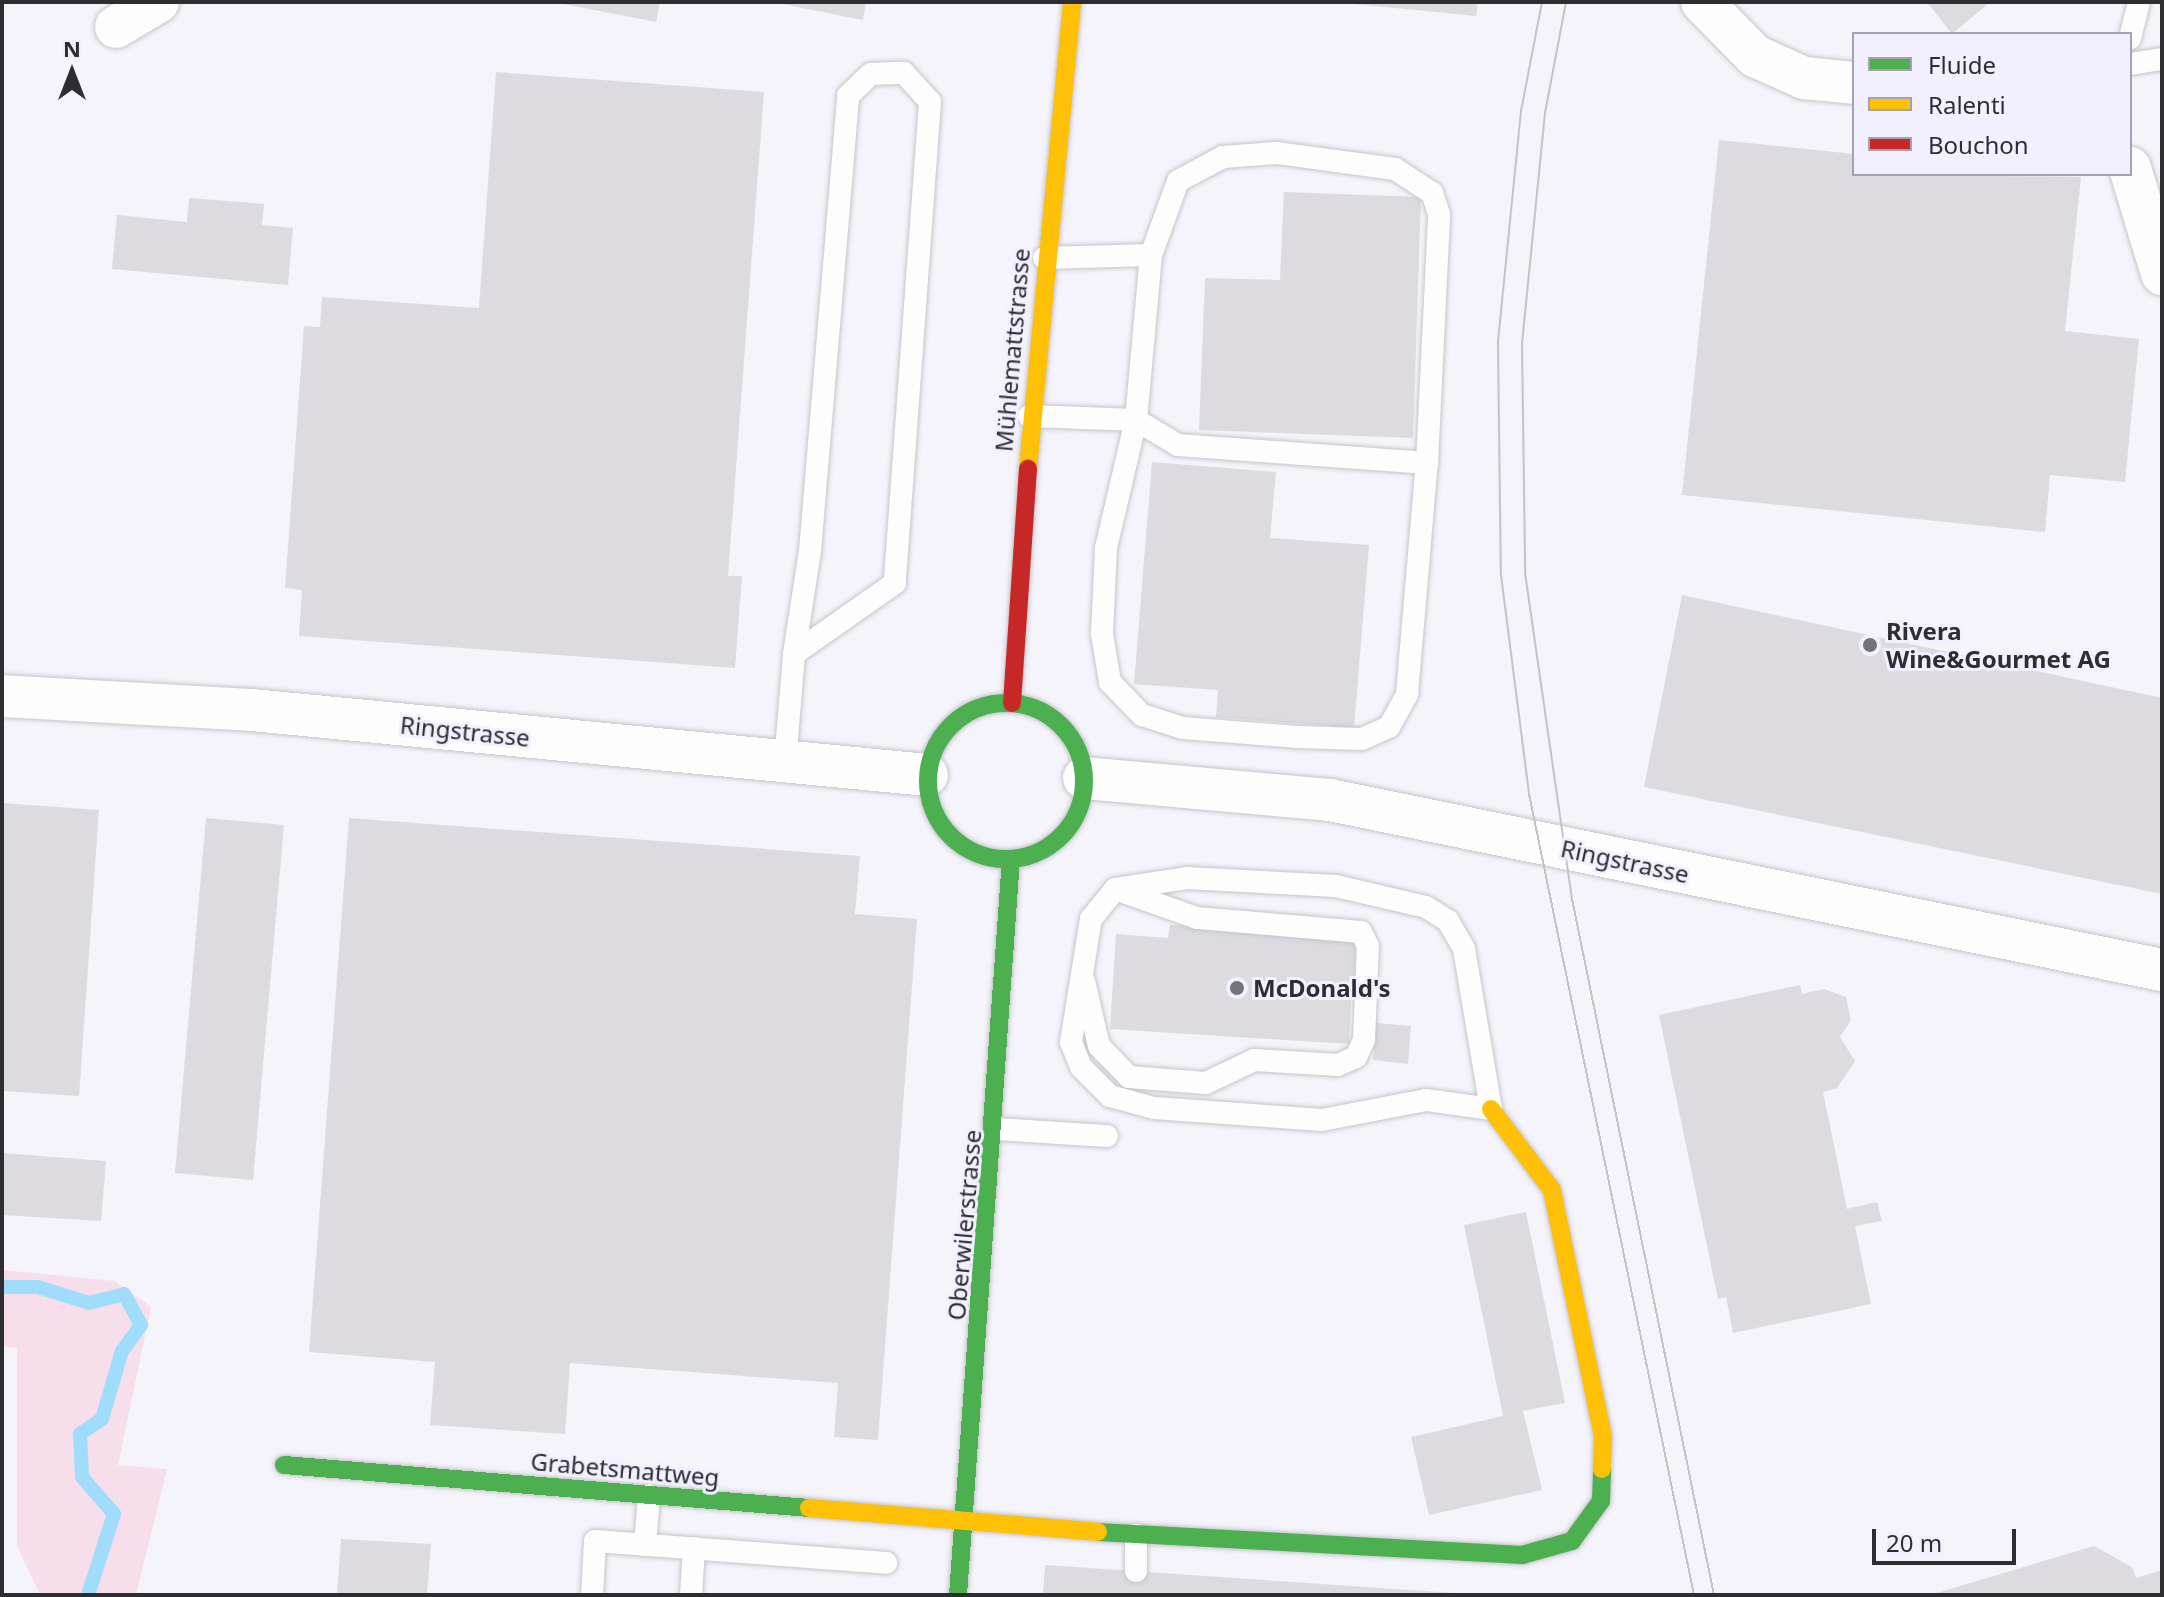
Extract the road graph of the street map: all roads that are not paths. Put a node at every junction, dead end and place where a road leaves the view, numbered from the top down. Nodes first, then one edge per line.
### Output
1 (158, 2) edge
2 (1072, 2) edge
3 (1702, 2) edge
4 (2139, 2) edge
5 (116, 27) dead end
6 (2132, 32) edge
7 (2162, 59) edge
8 (2132, 64) edge
9 (1852, 83) edge
10 (2132, 175) edge
11 (1151, 255) junction
12 (1044, 258) junction
13 (2162, 274) edge
14 (1029, 416) junction
15 (1136, 420) junction
16 (1427, 463) junction
17 (794, 654) junction
18 (2, 696) edge
19 (1012, 703) junction
20 (785, 762) junction
21 (927, 775) junction
22 (1084, 778) junction
23 (1011, 859) junction
24 (1115, 889) junction
25 (2162, 970) edge
26 (1083, 980) junction
27 (1491, 1109) junction
28 (996, 1129) junction
29 (1107, 1136) dead end
30 (284, 1465) dead end
31 (649, 1495) junction
32 (963, 1522) junction
33 (1136, 1535) junction
34 (645, 1545) junction
35 (694, 1548) junction
36 (886, 1563) dead end
37 (1136, 1571) dead end
38 (592, 1595) edge
39 (691, 1595) edge
40 (958, 1595) edge

1 - 5 street
2 - 12 main road, Mühlemattstrasse
3 - 9 street
4 - 6 lane
7 - 8 lane
10 - 13 street
11 - 12 lane
11 - 15 lane
11 - 16 lane
12 - 14 main road, Mühlemattstrasse
14 - 15 lane
14 - 19 main road, Mühlemattstrasse
15 - 16 lane
15 - 16 lane
17 - 17 lane
17 - 20 lane
18 - 20 street, Ringstrasse
19 - 21 main road
19 - 22 main road
20 - 21 street, Ringstrasse
21 - 23 main road
22 - 23 main road
22 - 25 street, Ringstrasse
23 - 28 main road, Oberwilerstrasse
24 - 26 lane
24 - 26 lane
24 - 27 lane
26 - 27 lane
27 - 33 main road, Grabetsmattweg
28 - 29 lane
28 - 32 main road, Oberwilerstrasse
30 - 31 main road, Grabetsmattweg
31 - 32 main road, Grabetsmattweg
31 - 34 lane
32 - 33 main road, Grabetsmattweg
32 - 40 main road, Oberwilerstrasse
33 - 37 lane
34 - 35 lane
34 - 38 lane
35 - 36 lane
35 - 39 lane

